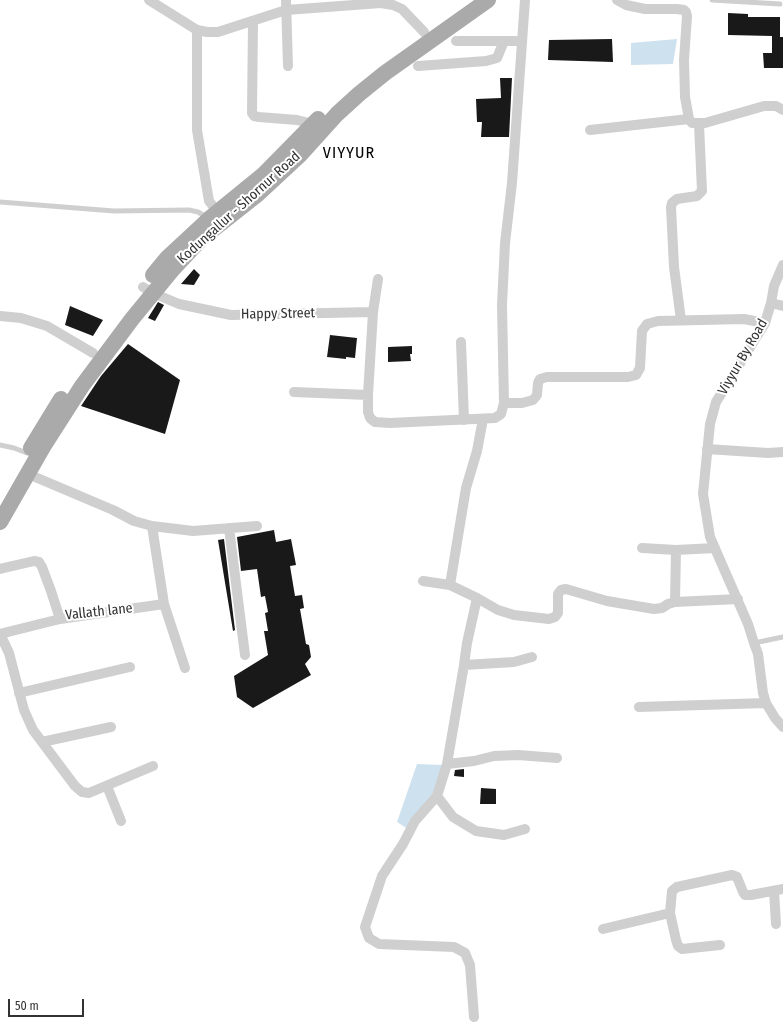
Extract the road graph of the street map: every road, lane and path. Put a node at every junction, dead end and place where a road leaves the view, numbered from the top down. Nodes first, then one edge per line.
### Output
1 (149, 0) edge
2 (286, 0) edge
3 (469, 0) edge
4 (488, 0) edge
5 (525, 0) edge
6 (617, 0) edge
7 (712, 0) edge
8 (780, 4) dead end
9 (286, 10) junction
10 (253, 22) junction
11 (197, 30) junction
12 (424, 32) junction
13 (456, 41) dead end
14 (504, 41) junction
15 (522, 41) junction
16 (288, 66) dead end
17 (418, 66) dead end
18 (783, 110) edge
19 (688, 119) junction
20 (313, 124) junction
21 (699, 124) junction
22 (590, 130) dead end
23 (0, 202) edge
24 (213, 215) junction
25 (783, 265) edge
26 (378, 279) dead end
27 (148, 290) junction
28 (771, 303) junction
29 (783, 306) edge
30 (373, 312) junction
31 (0, 316) edge
32 (681, 320) junction
33 (765, 323) junction
34 (461, 342) dead end
35 (93, 353) junction
36 (294, 392) dead end
37 (368, 395) junction
38 (504, 403) junction
39 (483, 419) junction
40 (464, 420) junction
41 (0, 445) edge
42 (707, 449) junction
43 (783, 452) edge
44 (27, 453) junction
45 (28, 474) junction
46 (0, 501) edge
47 (0, 522) edge
48 (152, 526) junction
49 (257, 526) dead end
50 (229, 528) junction
51 (642, 548) dead end
52 (715, 548) junction
53 (676, 550) junction
54 (0, 569) edge
55 (423, 581) dead end
56 (450, 585) junction
57 (477, 598) junction
58 (738, 599) junction
59 (675, 602) junction
60 (164, 604) junction
61 (60, 619) junction
62 (0, 634) edge
63 (783, 637) edge
64 (754, 643) junction
65 (245, 655) dead end
66 (532, 657) dead end
67 (464, 665) junction
68 (130, 668) dead end
69 (185, 668) dead end
70 (19, 693) junction
71 (766, 703) junction
72 (639, 707) dead end
73 (783, 727) edge
74 (111, 728) dead end
75 (42, 742) junction
76 (557, 758) dead end
77 (447, 764) junction
78 (153, 766) dead end
79 (106, 786) junction
80 (438, 796) junction
81 (121, 821) dead end
82 (525, 829) dead end
83 (779, 890) edge
84 (670, 913) junction
85 (776, 924) dead end
86 (603, 929) dead end
87 (720, 945) dead end
88 (474, 1017) dead end

1 - 11 street
2 - 9 street
3 - 12 main road, Kodungallur - Shornur Road
4 - 27 main road, Kodungallur - Shornur Road
5 - 15 street
6 - 19 street
7 - 8 lane
9 - 10 street
9 - 12 street
9 - 16 street
10 - 11 street
10 - 20 street
11 - 24 street
12 - 20 main road, Kodungallur - Shornur Road
13 - 14 street
14 - 15 street
14 - 17 street
15 - 38 street
18 - 21 street
19 - 21 street
19 - 22 street
20 - 24 main road, Kodungallur - Shornur Road
21 - 32 street
23 - 24 lane
24 - 27 main road, Kodungallur - Shornur Road
25 - 28 street, Viyyur By Road
26 - 30 street
27 - 30 street, Happy Street
27 - 35 main road, Kodungallur - Shornur Road
27 - 45 main road, Kodungallur - Shornur Road
28 - 29 street
28 - 33 street, Viyyur By Road
30 - 37 street
31 - 35 street
32 - 33 street
32 - 38 street
33 - 42 street, Viyyur By Road
34 - 40 street
35 - 44 main road, Kodungallur - Shornur Road
36 - 37 street
37 - 40 street
38 - 39 street
39 - 40 street
39 - 56 street
41 - 44 lane
42 - 43 street
42 - 52 street, Viyyur By Road
44 - 46 main road, Kodungallur - Shornur Road
45 - 47 main road, Kodungallur - Shornur Road
45 - 48 street
48 - 50 street
48 - 60 street
49 - 50 street
50 - 65 street
51 - 53 street
52 - 53 street
52 - 58 street, Viyyur By Road
53 - 59 street
54 - 61 street, Vallath lane
55 - 56 street
56 - 57 street
57 - 59 street
57 - 67 street
58 - 59 street
58 - 64 street, Viyyur By Road
60 - 61 street, Vallath lane
60 - 69 street
61 - 62 street
62 - 70 street
63 - 64 lane
64 - 71 street, Viyyur By Road
66 - 67 street
67 - 77 street
68 - 70 street
70 - 75 street
71 - 72 street
71 - 73 street
74 - 75 street
75 - 79 street
76 - 77 street
77 - 80 street
78 - 79 street
79 - 81 street
80 - 82 street
80 - 88 street
83 - 84 street
83 - 85 street
84 - 86 street
84 - 87 street

